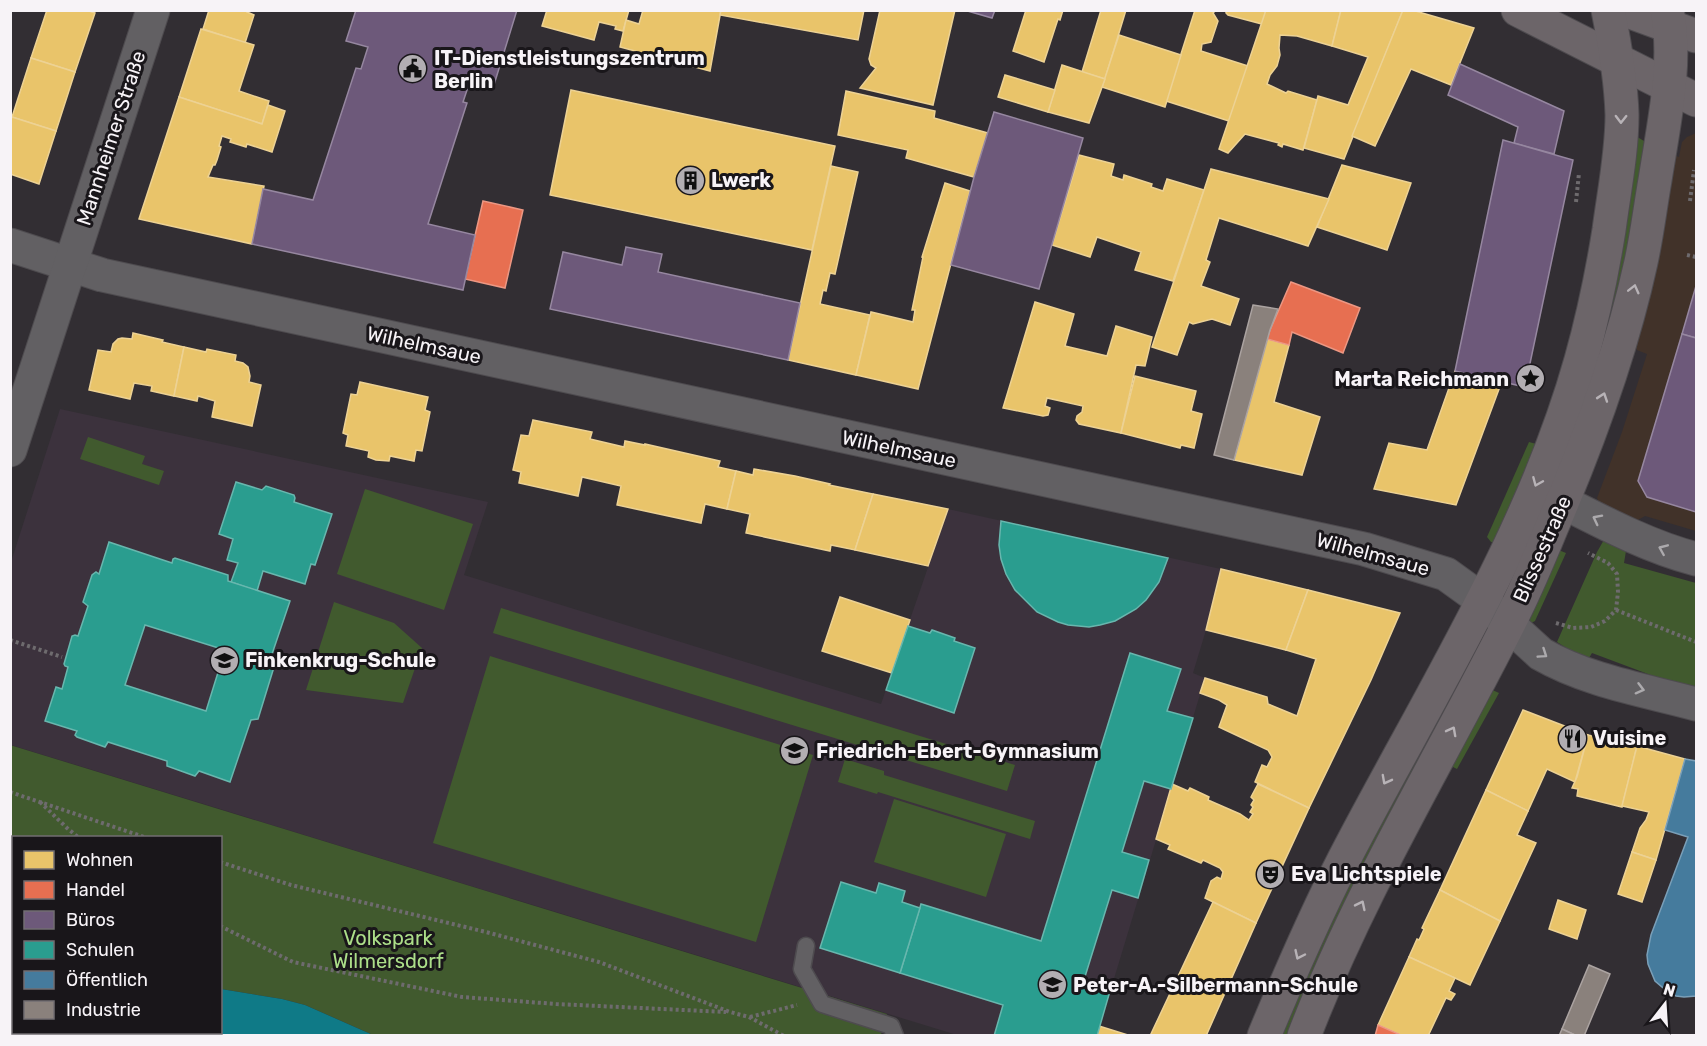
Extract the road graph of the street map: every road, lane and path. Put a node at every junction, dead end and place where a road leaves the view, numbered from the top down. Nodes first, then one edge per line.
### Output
1 (153, 10) edge
2 (1518, 10) edge
3 (1608, 10) edge
4 (1625, 10) edge
5 (1678, 24) edge
6 (1618, 61) junction
7 (1683, 94) edge
8 (1694, 170) dead end
9 (1579, 173) dead end
10 (1690, 201) dead end
11 (1576, 202) dead end
12 (10, 245) edge
13 (1687, 255) dead end
14 (1696, 257) edge
15 (70, 265) junction
16 (10, 450) edge
17 (1563, 502) junction
18 (1588, 554) dead end
19 (1696, 559) edge
20 (1482, 600) junction
21 (1616, 610) junction
22 (1556, 623) dead end
23 (1509, 625) junction
24 (10, 640) edge
25 (1696, 642) edge
26 (62, 657) dead end
27 (1696, 704) edge
28 (10, 792) edge
29 (39, 801) junction
30 (79, 836) edge
31 (144, 836) edge
32 (222, 863) edge
33 (222, 927) edge
34 (806, 946) dead end
35 (822, 1004) junction
36 (730, 1012) junction
37 (749, 1017) junction
38 (784, 1035) edge
39 (895, 1035) edge
40 (1264, 1035) edge
41 (1304, 1035) edge

1 - 15 street, Mannheimer Straße
2 - 6 main road
3 - 6 main road, Blissestraße
4 - 5 main road
5 - 7 main road, Blissestraße
6 - 7 main road
6 -> 20 main road, Blissestraße
17 -> 7 main road, Blissestraße
8 - 10 path
9 - 11 path
12 - 15 street
13 - 14 path
15 - 16 street, Mannheimer Straße
15 - 20 street, Wilhelmsaue
19 -> 17 street
17 - 23 main road, Blissestraße
18 - 21 path
20 - 23 street, Wilhelmsaue
20 -> 40 main road, Blissestraße
21 - 22 path
21 - 25 path
23 -> 27 street, Wilhelmsaue
41 -> 23 main road, Blissestraße
24 - 26 path
28 - 29 path
29 - 30 path
29 - 31 path
32 - 36 path
33 - 36 path
34 - 35 lane
35 - 37 path
35 - 39 lane
36 - 37 path
37 - 38 path

